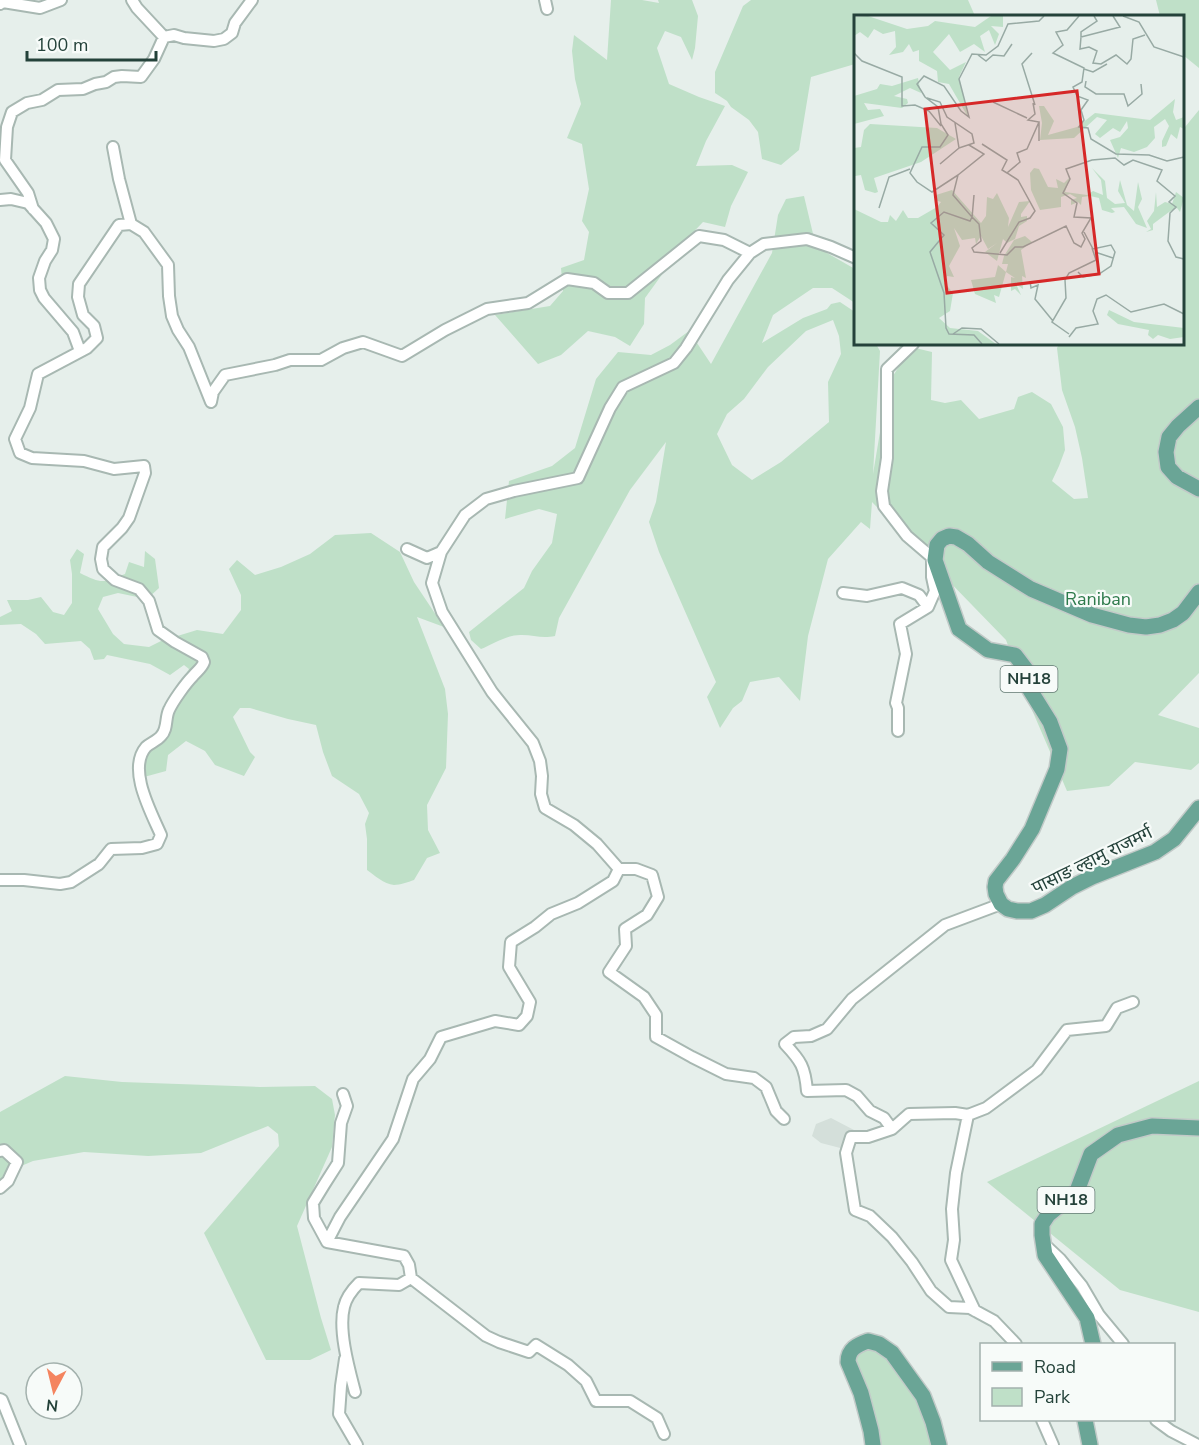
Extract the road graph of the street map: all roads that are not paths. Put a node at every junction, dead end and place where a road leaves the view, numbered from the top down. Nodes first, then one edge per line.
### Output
1 (61, 0) edge
2 (132, 0) edge
3 (252, 0) edge
4 (0, 3) edge
5 (164, 37) junction
6 (113, 147) dead end
7 (0, 172) edge
8 (15, 172) junction
9 (0, 200) edge
10 (33, 209) junction
11 (131, 224) junction
12 (750, 253) junction
13 (854, 258) edge
14 (912, 345) edge
15 (80, 351) junction
16 (1199, 407) edge
17 (1199, 489) edge
18 (407, 549) dead end
19 (441, 552) junction
20 (933, 559) junction
21 (1199, 592) edge
22 (843, 593) dead end
23 (928, 607) junction
24 (898, 731) dead end
25 (1199, 808) edge
26 (619, 869) junction
27 (0, 880) edge
28 (1001, 904) junction
29 (1133, 1002) dead end
30 (343, 1094) dead end
31 (968, 1115) junction
32 (784, 1119) dead end
33 (1199, 1128) edge
34 (892, 1129) junction
35 (0, 1151) edge
36 (0, 1188) edge
37 (327, 1242) junction
38 (1044, 1244) junction
39 (411, 1278) junction
40 (975, 1311) junction
41 (1015, 1343) edge
42 (1092, 1343) edge
43 (1122, 1343) edge
44 (346, 1353) junction
45 (355, 1392) dead end
46 (0, 1400) edge
47 (1043, 1421) edge
48 (1085, 1421) edge
49 (1158, 1421) edge
50 (664, 1434) dead end
51 (20, 1445) edge
52 (357, 1445) edge
53 (873, 1445) edge
54 (939, 1445) edge
55 (1053, 1445) edge
56 (1090, 1445) edge
57 (1198, 1445) edge

1 - 4 street
2 - 5 street
3 - 5 street
5 - 8 street
6 - 11 street
7 - 8 street
8 - 10 street
9 - 10 street
10 - 15 street
11 - 12 street
11 - 15 street
12 - 13 street
12 - 19 street
14 - 20 street
15 - 27 street
16 - 17 main road
18 - 19 street
19 - 26 street
20 - 21 main road
20 - 23 street
20 - 28 main road, पासाङ ल्हामु राजमर्ग / NH18
22 - 23 street
23 - 24 street
25 - 28 main road, पासाङ ल्हामु राजमर्ग
26 - 32 street
26 - 37 street
28 - 34 street
29 - 31 street
30 - 37 street
31 - 34 street
31 - 40 street
33 - 38 main road, NH18
34 - 40 street
35 - 36 street
37 - 39 street
38 - 42 main road
38 - 43 street
39 - 44 street
39 - 50 street
40 - 41 street
44 - 45 street
44 - 52 street
46 - 51 street
47 - 55 street
48 - 56 main road
49 - 57 street
53 - 54 main road

